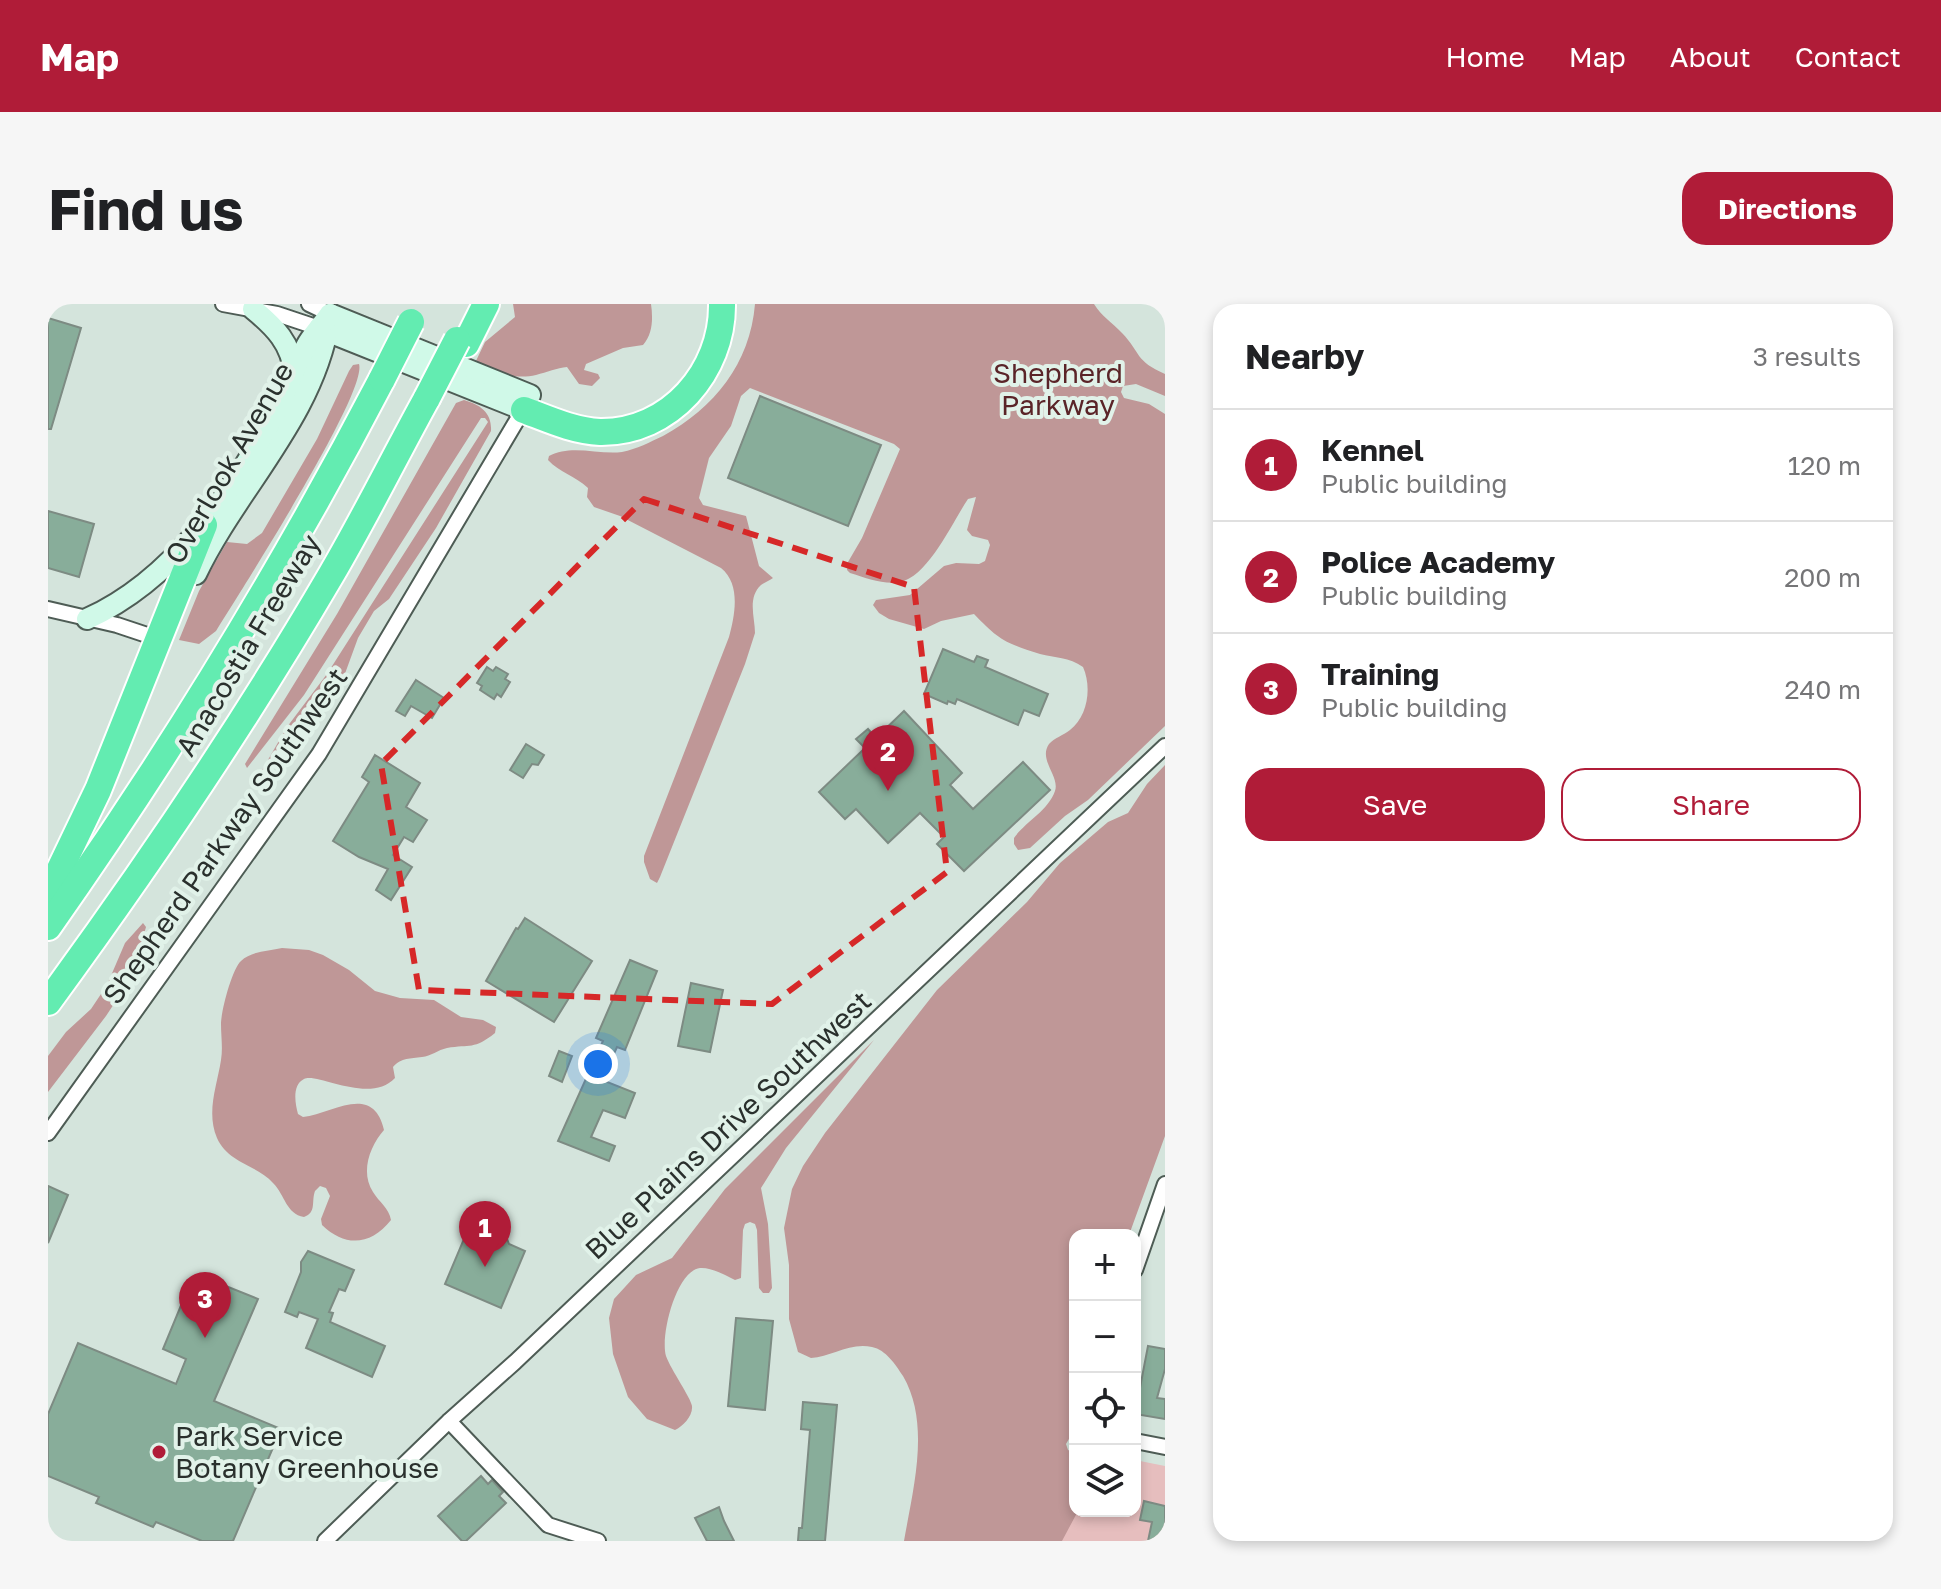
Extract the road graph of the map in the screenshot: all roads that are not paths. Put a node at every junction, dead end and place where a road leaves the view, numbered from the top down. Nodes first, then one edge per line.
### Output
1 (223, 304) edge
2 (309, 304) edge
3 (475, 304) edge
4 (486, 304) edge
5 (705, 304) edge
6 (722, 304) edge
7 (253, 309) junction
8 (416, 313) edge
9 (327, 319) edge
10 (461, 342) junction
11 (295, 374) junction
12 (527, 402) junction
13 (204, 525) junction
14 (48, 609) edge
15 (87, 619) junction
16 (159, 639) junction
17 (1165, 746) edge
18 (48, 894) edge
19 (48, 927) edge
20 (70, 971) junction
21 (48, 1002) edge
22 (48, 1016) edge
23 (48, 1133) edge
24 (1165, 1184) edge
25 (1141, 1253) edge
26 (449, 1421) junction
27 (1141, 1442) edge
28 (1165, 1447) edge
29 (325, 1541) edge
30 (598, 1541) edge

1 - 7 street
2 - 9 street
3 - 10 highway, Anacostia Freeway
4 - 10 highway
5 - 12 highway
6 - 12 highway
7 - 9 street
7 - 11 street
8 - 19 highway, Anacostia Freeway, bridge
9 - 11 street, Overlook Avenue
9 - 12 street
9 - 16 street, Overlook Avenue
10 - 20 highway, Anacostia Freeway, bridge
11 - 13 street, Overlook Avenue
12 - 23 street, Shepherd Parkway Southwest
13 - 15 street, Overlook Avenue
13 - 16 highway
14 - 15 street
15 - 16 street
16 - 18 highway
17 - 26 street, Blue Plains Drive Southwest
20 - 21 highway, Anacostia Freeway
20 - 22 highway
24 - 25 street
26 - 29 street, Blue Plains Drive Southwest
26 - 30 street
27 - 28 street

